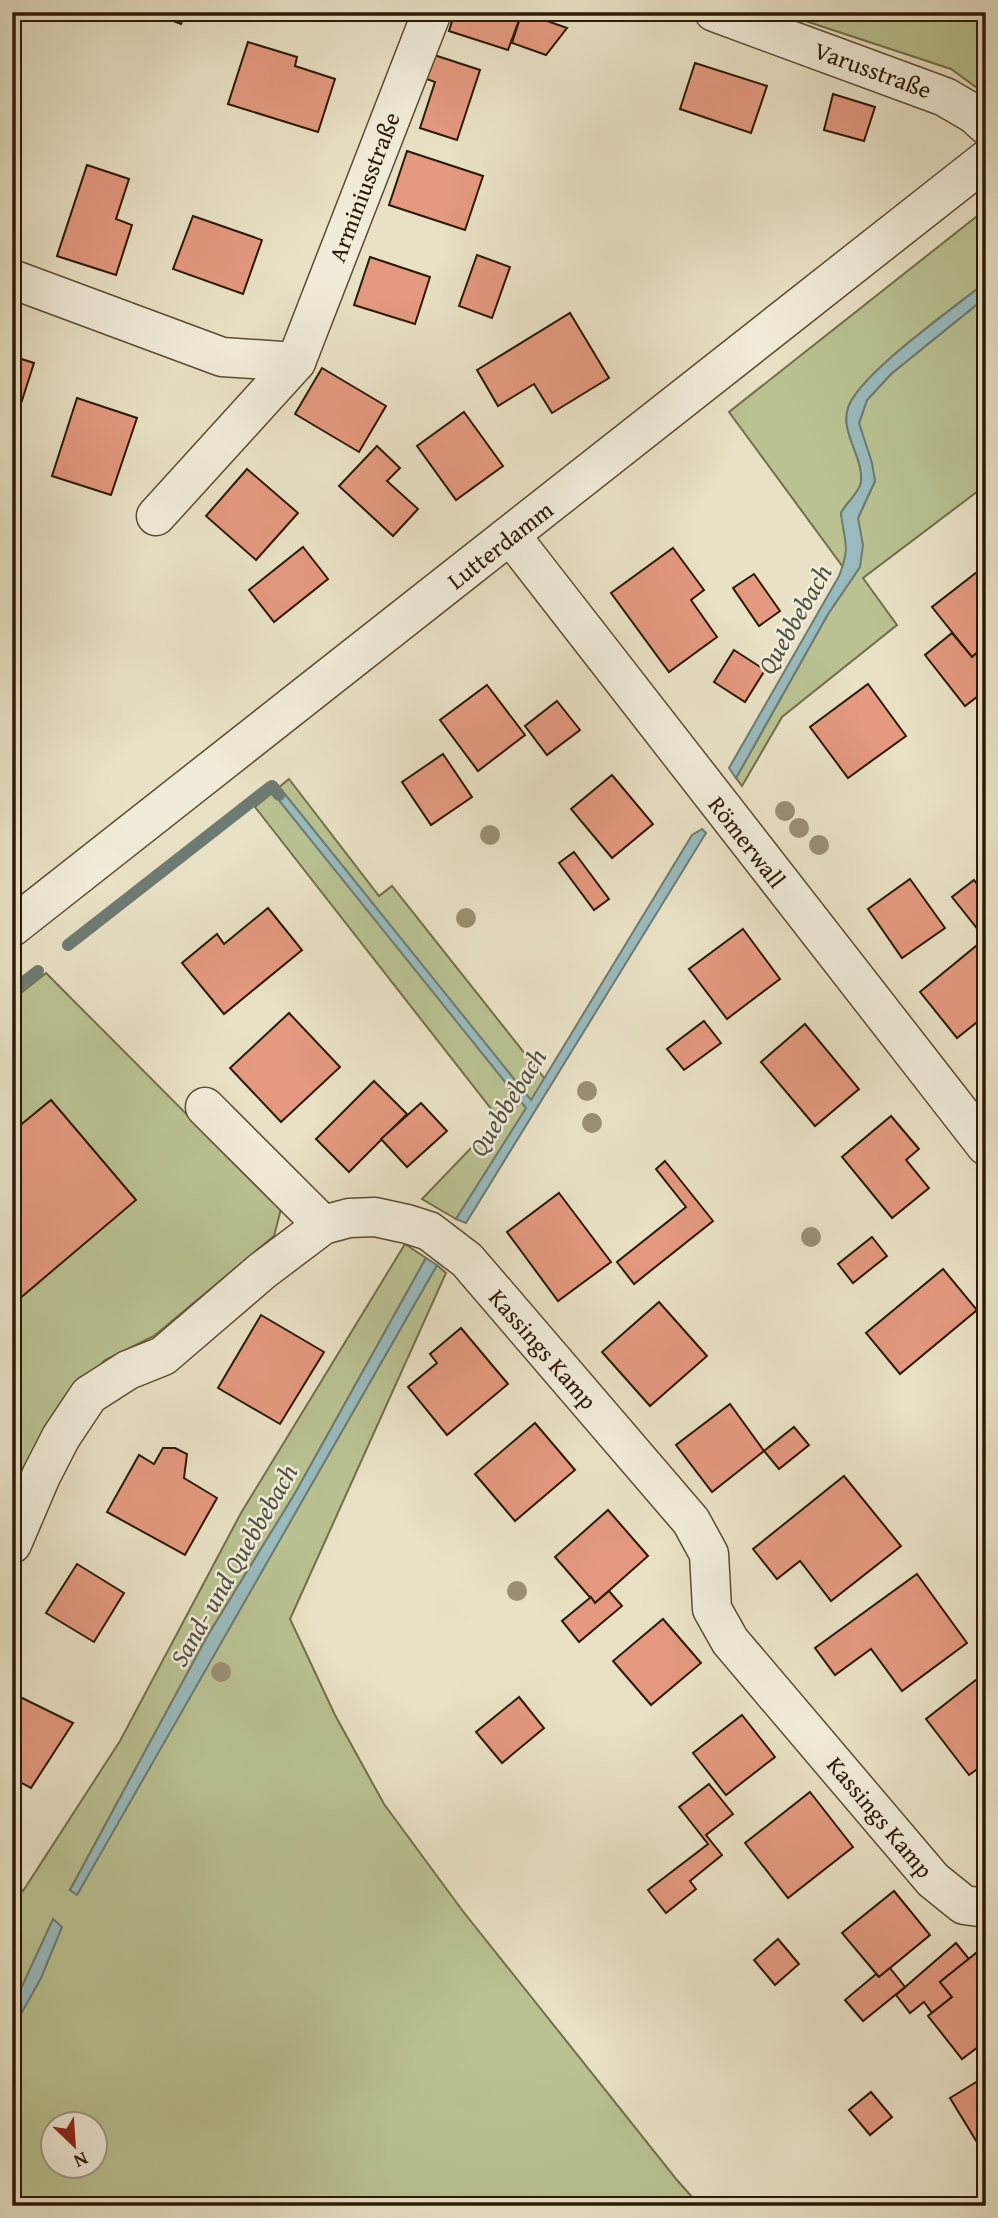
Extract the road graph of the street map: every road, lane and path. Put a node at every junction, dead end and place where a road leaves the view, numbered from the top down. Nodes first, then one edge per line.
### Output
1 (432, 12) edge
2 (714, 12) edge
3 (986, 125) edge
4 (986, 160) edge
5 (12, 279) edge
6 (296, 362) junction
7 (156, 516) dead end
8 (511, 536) junction
9 (12, 927) edge
10 (205, 1107) dead end
11 (986, 1146) edge
12 (323, 1225) junction
13 (12, 1544) edge
14 (986, 1908) edge

1 - 6 street, Arminiusstraße
2 - 3 street, Varusstraße
4 - 8 street, Lutterdamm
5 - 6 street
6 - 7 street, Arminiusstraße
8 - 9 street, Lutterdamm
8 - 11 street, Römerwall
10 - 12 street
12 - 13 street, Kassings Kamp
12 - 14 street, Kassings Kamp

